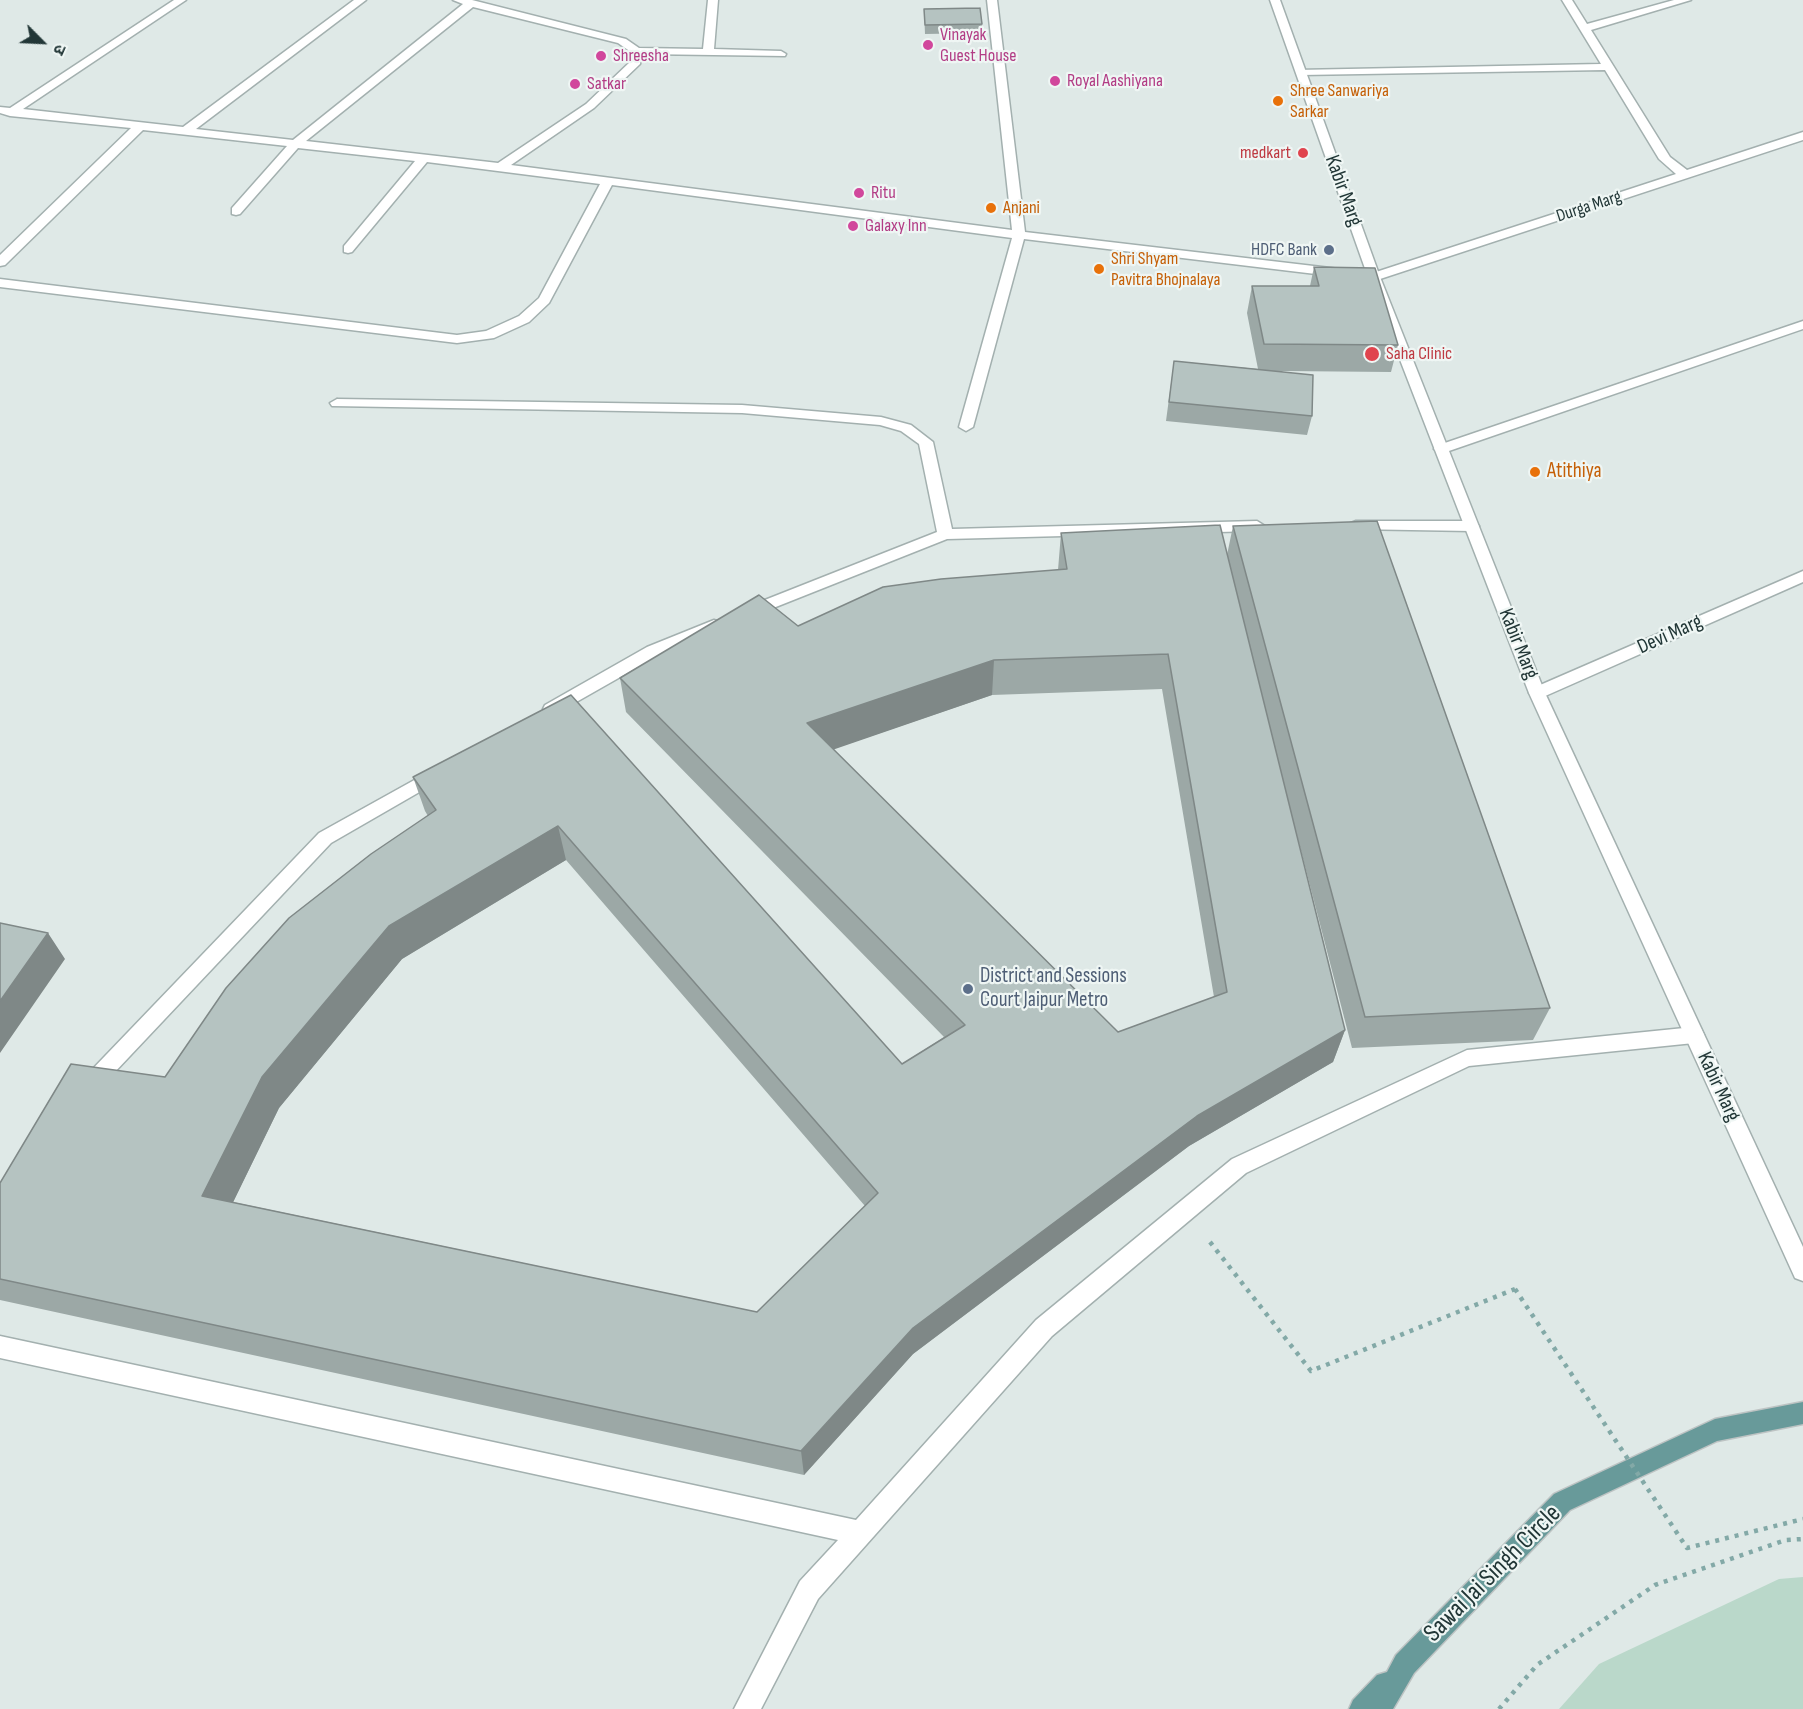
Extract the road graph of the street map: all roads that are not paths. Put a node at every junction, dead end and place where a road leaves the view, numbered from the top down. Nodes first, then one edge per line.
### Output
1 (181, 0) edge
2 (361, 0) edge
3 (459, 0) edge
4 (713, 0) edge
5 (992, 0) edge
6 (1275, 0) edge
7 (1567, 0) edge
8 (1686, 0) edge
9 (471, 3) junction
10 (1585, 28) junction
11 (637, 51) junction
12 (708, 52) junction
13 (781, 54) dead end
14 (1609, 68) junction
15 (1301, 72) junction
16 (5, 112) edge
17 (139, 127) junction
18 (184, 132) junction
19 (1803, 136) edge
20 (295, 144) junction
21 (423, 159) junction
22 (500, 167) junction
23 (1684, 175) junction
24 (608, 181) junction
25 (236, 211) dead end
26 (1019, 235) junction
27 (348, 249) dead end
28 (0, 262) edge
29 (1374, 278) junction
30 (0, 284) edge
31 (1803, 325) edge
32 (337, 403) dead end
33 (966, 427) dead end
34 (1441, 449) junction
35 (1276, 526) edge
36 (1336, 526) edge
37 (1472, 526) junction
38 (945, 534) junction
39 (1803, 576) edge
40 (1537, 693) junction
41 (540, 715) edge
42 (448, 768) edge
43 (1694, 1035) junction
44 (77, 1102) edge
45 (1803, 1271) edge
46 (0, 1347) edge
47 (1803, 1413) edge
48 (860, 1533) junction
49 (1404, 1664) junction
50 (747, 1709) edge
51 (1362, 1709) edge
52 (1379, 1709) edge

1 - 16 street
2 - 18 street
3 - 9 street
4 - 12 street
5 - 26 street
6 - 15 street, Kabir Marg
7 - 10 street
8 - 10 street
9 - 11 street
9 - 20 street
10 - 14 street
11 - 12 street
11 - 22 street
12 - 13 street
14 - 15 street
14 - 23 street
15 - 29 street, Kabir Marg
16 - 17 street
17 - 18 street
17 - 28 street
18 - 20 street
19 - 23 street, Durga Marg
20 - 21 street
20 - 25 street
21 - 22 street
21 - 27 street
22 - 24 street
23 - 29 street, Durga Marg
24 - 26 street
24 - 30 street
26 - 29 street
26 - 33 street
29 - 34 street, Kabir Marg
31 - 34 street
32 - 38 street
34 - 37 street, Kabir Marg
35 - 38 street
36 - 37 street
37 - 40 street, Kabir Marg
38 - 41 street
39 - 40 street, Devi Marg
40 - 43 street, Kabir Marg
42 - 44 street
43 - 45 street, Kabir Marg
43 - 48 street
46 - 48 street
47 - 49 main road, Sawai Jai Singh Circle
48 - 50 street
49 - 51 main road
49 - 52 main road, Sawai Jai Singh Circle

